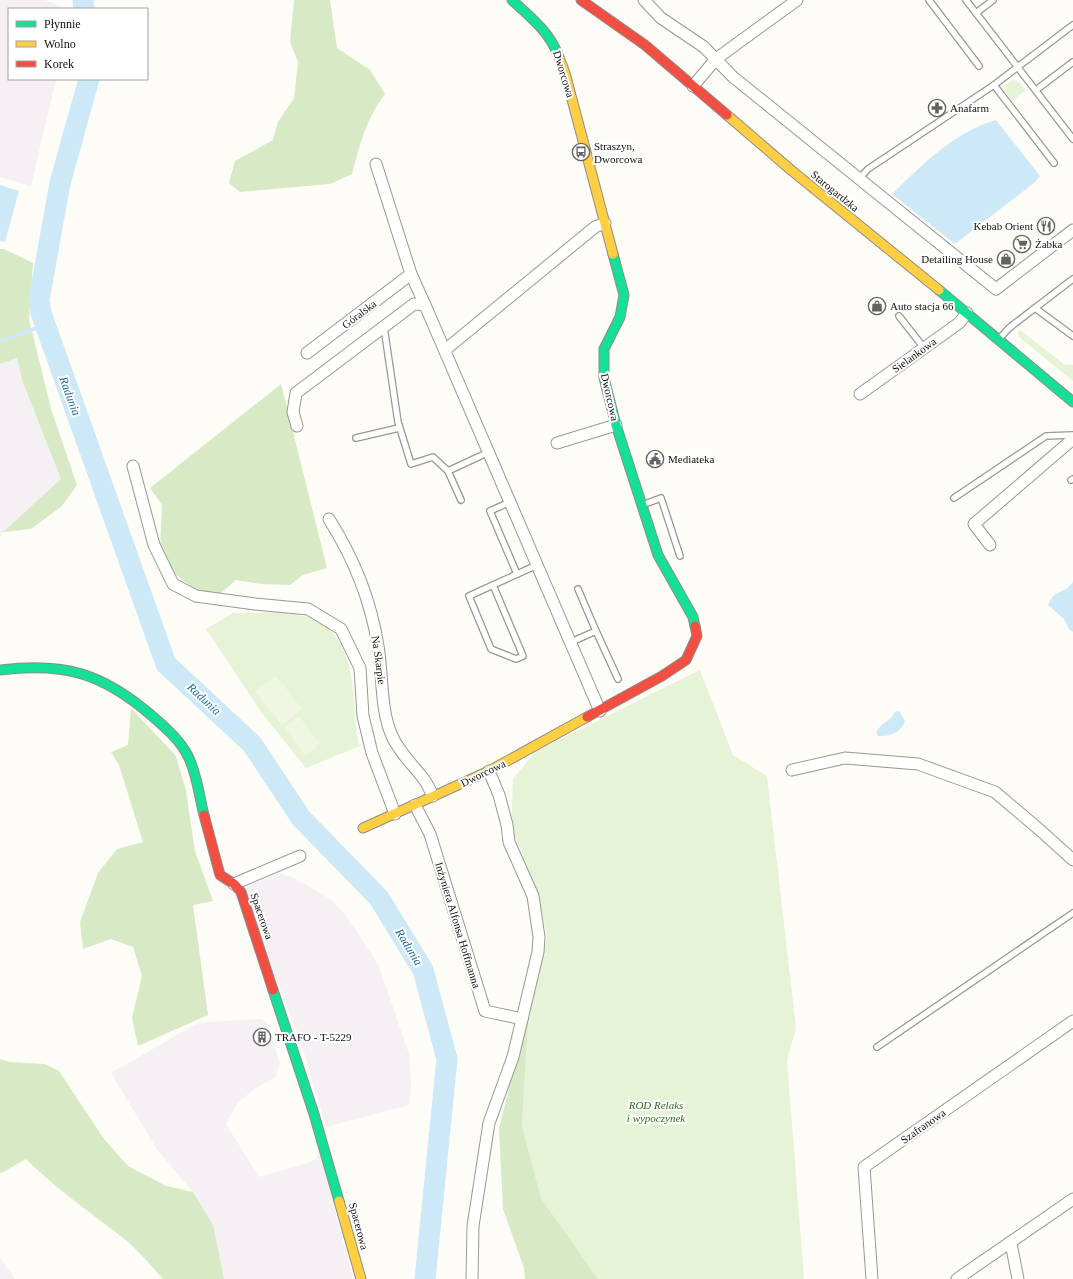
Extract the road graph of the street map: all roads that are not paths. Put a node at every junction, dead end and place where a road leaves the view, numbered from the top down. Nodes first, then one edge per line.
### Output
1 (512, 0) edge
2 (581, 0) edge
3 (644, 0) edge
4 (797, 0) edge
5 (929, 0) edge
6 (966, 0) edge
7 (993, 0) edge
8 (976, 13) junction
9 (1073, 25) edge
10 (716, 59) junction
11 (1073, 62) edge
12 (980, 66) dead end
13 (1018, 67) junction
14 (994, 85) junction
15 (693, 86) junction
16 (1036, 90) junction
17 (1073, 139) edge
18 (1054, 163) dead end
19 (376, 164) dead end
20 (859, 179) junction
21 (605, 223) junction
22 (1073, 230) edge
23 (410, 274) junction
24 (1073, 280) edge
25 (425, 306) junction
26 (1035, 308) junction
27 (967, 313) junction
28 (899, 316) dead end
29 (384, 327) junction
30 (1073, 336) edge
31 (998, 340) junction
32 (924, 348) junction
33 (445, 350) junction
34 (307, 353) dead end
35 (860, 394) dead end
36 (1073, 402) edge
37 (616, 425) junction
38 (297, 426) dead end
39 (399, 428) junction
40 (1073, 435) edge
41 (356, 438) dead end
42 (1073, 439) edge
43 (557, 443) dead end
44 (489, 452) junction
45 (133, 466) dead end
46 (448, 471) junction
47 (954, 498) dead end
48 (461, 500) dead end
49 (510, 502) junction
50 (641, 506) junction
51 (329, 519) dead end
52 (990, 545) dead end
53 (680, 556) dead end
54 (538, 565) junction
55 (517, 574) junction
56 (493, 585) junction
57 (578, 589) dead end
58 (596, 631) junction
59 (571, 642) junction
60 (0, 670) edge
61 (618, 679) dead end
62 (600, 711) junction
63 (792, 770) dead end
64 (489, 771) junction
65 (433, 796) junction
66 (414, 805) junction
67 (395, 814) junction
68 (362, 828) dead end
69 (300, 856) dead end
70 (1073, 860) edge
71 (234, 884) junction
72 (1073, 913) edge
73 (522, 1019) junction
74 (1073, 1021) edge
75 (877, 1047) dead end
76 (1073, 1199) edge
77 (1011, 1243) junction
78 (361, 1279) edge
79 (472, 1279) edge
80 (872, 1279) edge
81 (957, 1279) edge
82 (1018, 1279) edge

1 - 21 street, Dworcowa
2 - 15 street, Starogardzka
3 - 10 street
4 - 10 street
5 - 12 lane
6 - 8 lane
7 - 8 lane
8 - 13 lane
9 - 13 lane
10 - 15 street
10 - 20 street
11 - 16 lane
13 - 14 lane
13 - 16 lane
14 - 18 lane
14 - 20 lane
15 - 27 street, Starogardzka
16 - 17 lane
19 - 23 street
20 - 22 street
21 - 33 street
21 - 37 street, Dworcowa
23 - 25 street
23 - 34 street, Góralska
24 - 26 lane
25 - 29 street
25 - 33 street
26 - 30 lane
26 - 31 lane
27 - 31 street, Starogardzka
27 - 32 street, Sielankowa
28 - 32 lane
29 - 38 street
29 - 39 lane
31 - 36 street, Starogardzka
32 - 35 street, Sielankowa
33 - 44 street
37 - 43 street
37 - 50 street, Dworcowa
39 - 41 lane
39 - 46 lane
40 - 47 lane
42 - 52 street
44 - 46 lane
44 - 49 street
45 - 67 street
46 - 48 lane
49 - 54 street
49 - 55 lane
50 - 53 lane
50 - 62 street, Dworcowa
51 - 65 street, Na Skarpie
54 - 55 lane
54 - 59 street
55 - 56 lane
56 - 56 lane
57 - 58 lane
58 - 59 lane
58 - 61 lane
59 - 62 street
60 - 71 street, Spacerowa
62 - 64 street, Dworcowa
63 - 70 street
64 - 65 street, Dworcowa
64 - 73 street
65 - 66 street, Dworcowa
66 - 67 street, Dworcowa
66 - 73 street, Inżyniera Alfonsa Hoffmanna
67 - 68 street, Dworcowa
69 - 71 street
71 - 78 street, Spacerowa
72 - 75 lane
73 - 79 street
74 - 80 street, Szafranowa
76 - 77 street
77 - 81 street
77 - 82 street

